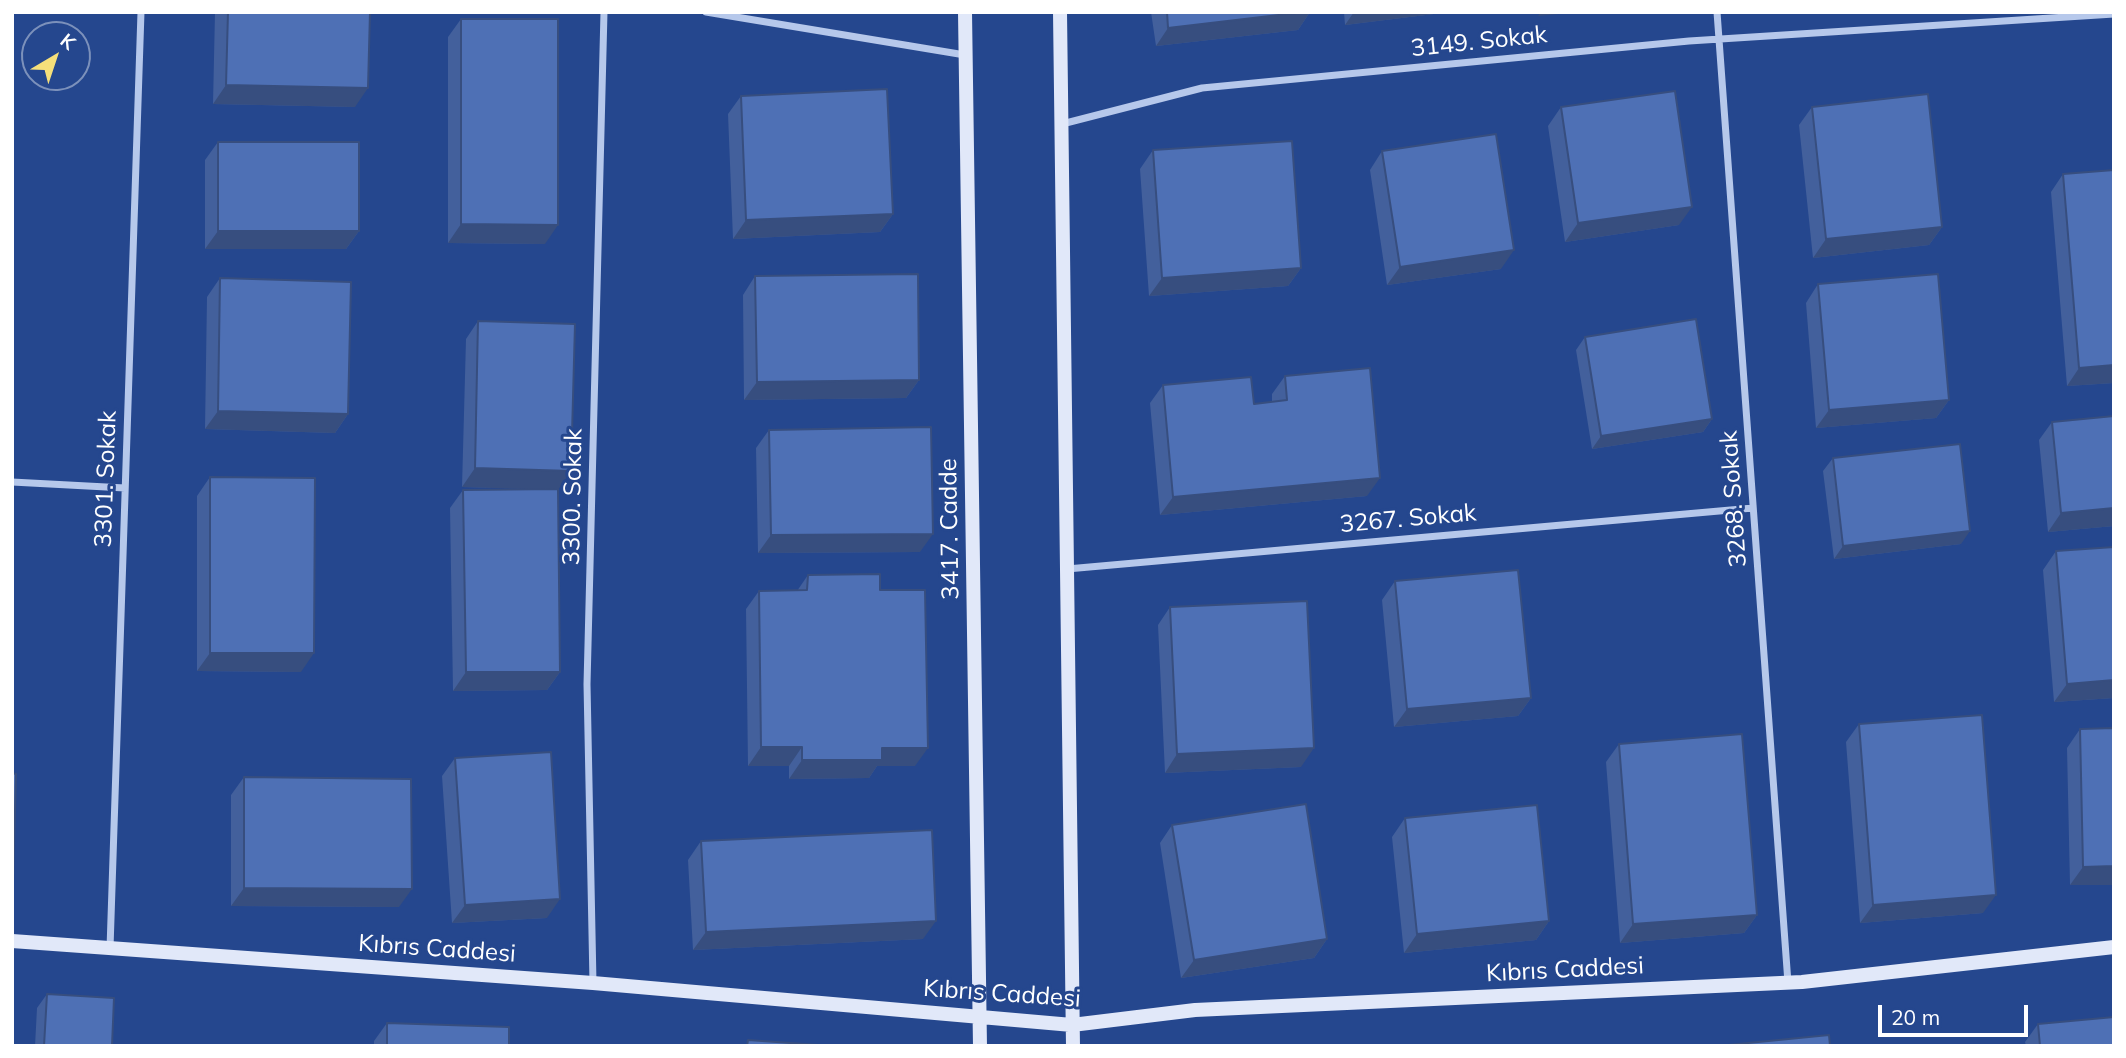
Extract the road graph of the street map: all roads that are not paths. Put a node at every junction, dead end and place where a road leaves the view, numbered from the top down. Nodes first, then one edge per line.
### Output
1 (141, 12) edge
2 (604, 12) edge
3 (706, 12) edge
4 (965, 12) edge
5 (1060, 12) edge
6 (1717, 12) edge
7 (2114, 15) edge
8 (1719, 39) junction
9 (966, 55) junction
10 (1062, 124) junction
11 (12, 482) edge
12 (125, 488) junction
13 (1754, 508) junction
14 (1067, 569) junction
15 (12, 941) edge
16 (2114, 947) edge
17 (110, 948) junction
18 (593, 983) junction
19 (1788, 983) junction
20 (980, 1016) junction
21 (1072, 1025) junction
22 (980, 1046) edge
23 (1073, 1046) edge

1 - 12 street, 3301. Sokak
2 - 18 street, 3300. Sokak
3 - 9 street
4 - 9 street, 3417. Cadde
5 - 10 street
6 - 8 street, 3268. Sokak
7 - 8 street, 3149. Sokak
8 - 10 street, 3149. Sokak
8 - 13 street, 3268. Sokak
9 - 20 street, 3417. Cadde
10 - 14 street
11 - 12 street
12 - 17 street, 3301. Sokak
13 - 14 street, 3267. Sokak
13 - 19 street, 3268. Sokak
14 - 21 street
15 - 17 street, Kıbrıs Caddesi
16 - 19 street, Kıbrıs Caddesi
17 - 18 street, Kıbrıs Caddesi
18 - 20 street, Kıbrıs Caddesi
19 - 21 street, Kıbrıs Caddesi
20 - 21 street, Kıbrıs Caddesi
20 - 22 street, 3417. Cadde
21 - 23 street

